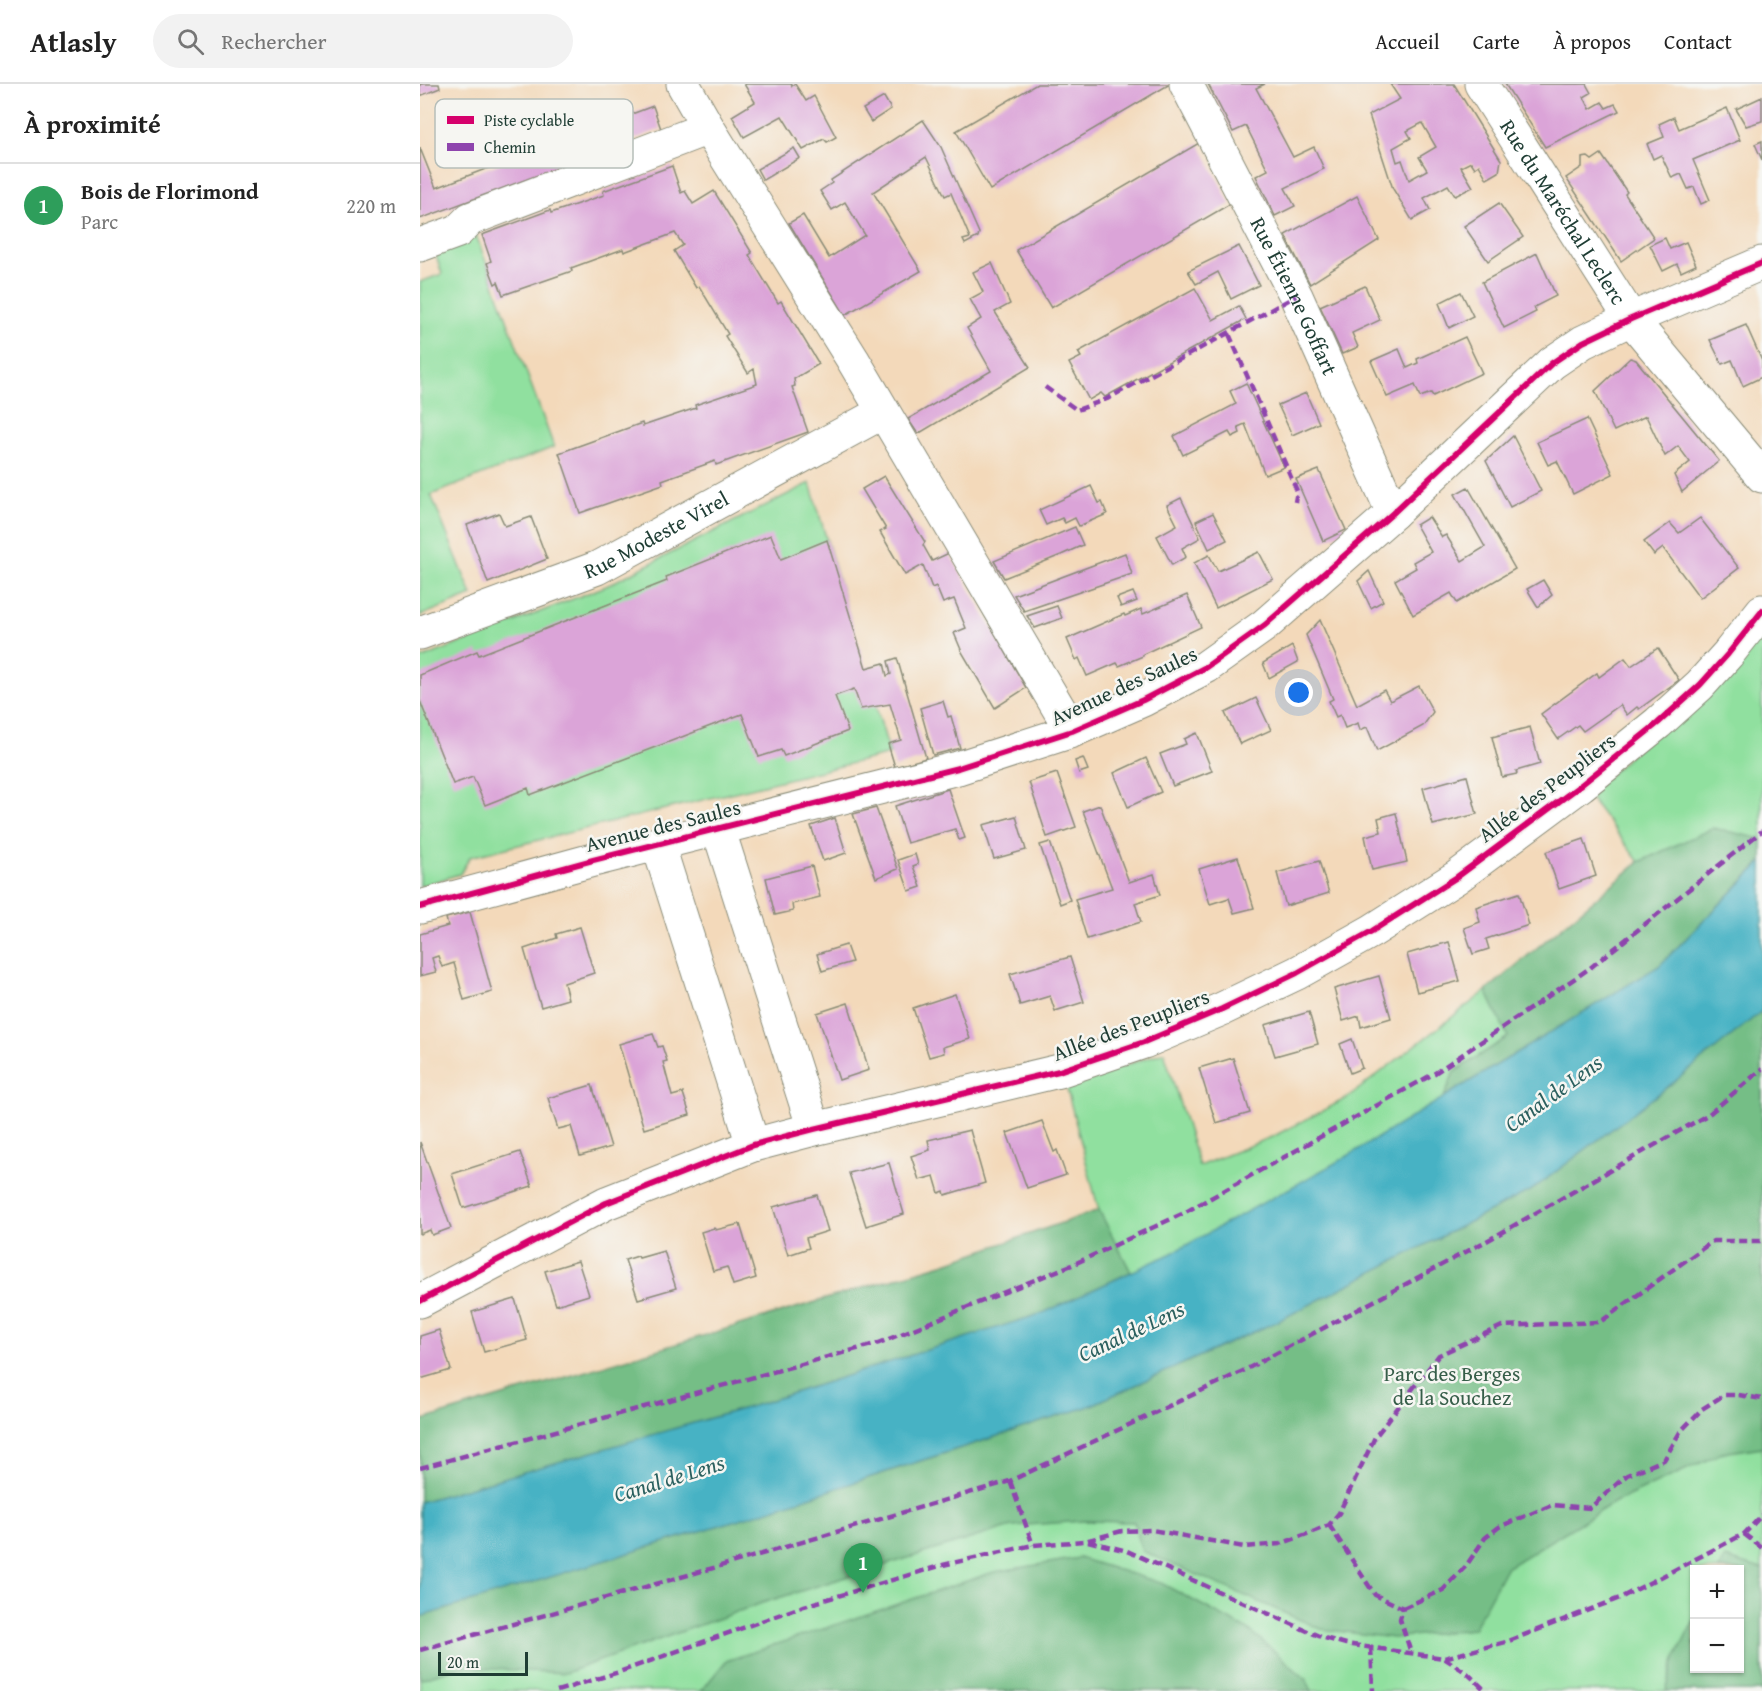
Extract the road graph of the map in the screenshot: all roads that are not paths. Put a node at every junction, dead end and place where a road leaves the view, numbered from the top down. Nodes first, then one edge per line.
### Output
1 (682, 84) edge
2 (1186, 84) edge
3 (1481, 84) edge
4 (708, 128) junction
5 (633, 157) edge
6 (603, 168) edge
7 (420, 245) edge
8 (1762, 263) edge
9 (1631, 319) junction
10 (883, 412) junction
11 (1762, 476) edge
12 (1393, 513) junction
13 (1762, 611) edge
14 (423, 623) edge
15 (1072, 731) junction
16 (718, 828) junction
17 (658, 844) junction
18 (420, 907) edge
19 (814, 1129) junction
20 (753, 1146) junction
21 (420, 1301) edge

1 - 4 street
2 - 12 street, Rue Étienne Goffart
3 - 9 street, Rue du Maréchal Leclerc
4 - 5 street
4 - 10 street
6 - 7 street
8 - 9 street, Avenue des Saules
9 - 11 street, Rue du Maréchal Leclerc
9 - 12 street, Avenue des Saules
10 - 14 street, Rue Modeste Virel
10 - 15 street
12 - 15 street, Avenue des Saules
13 - 19 street, Allée des Peupliers
15 - 16 street, Avenue des Saules
16 - 17 street, Avenue des Saules
16 - 19 street
17 - 18 street, Avenue des Saules
17 - 20 street
19 - 20 street, Allée des Peupliers
20 - 21 street, Allée des Peupliers

